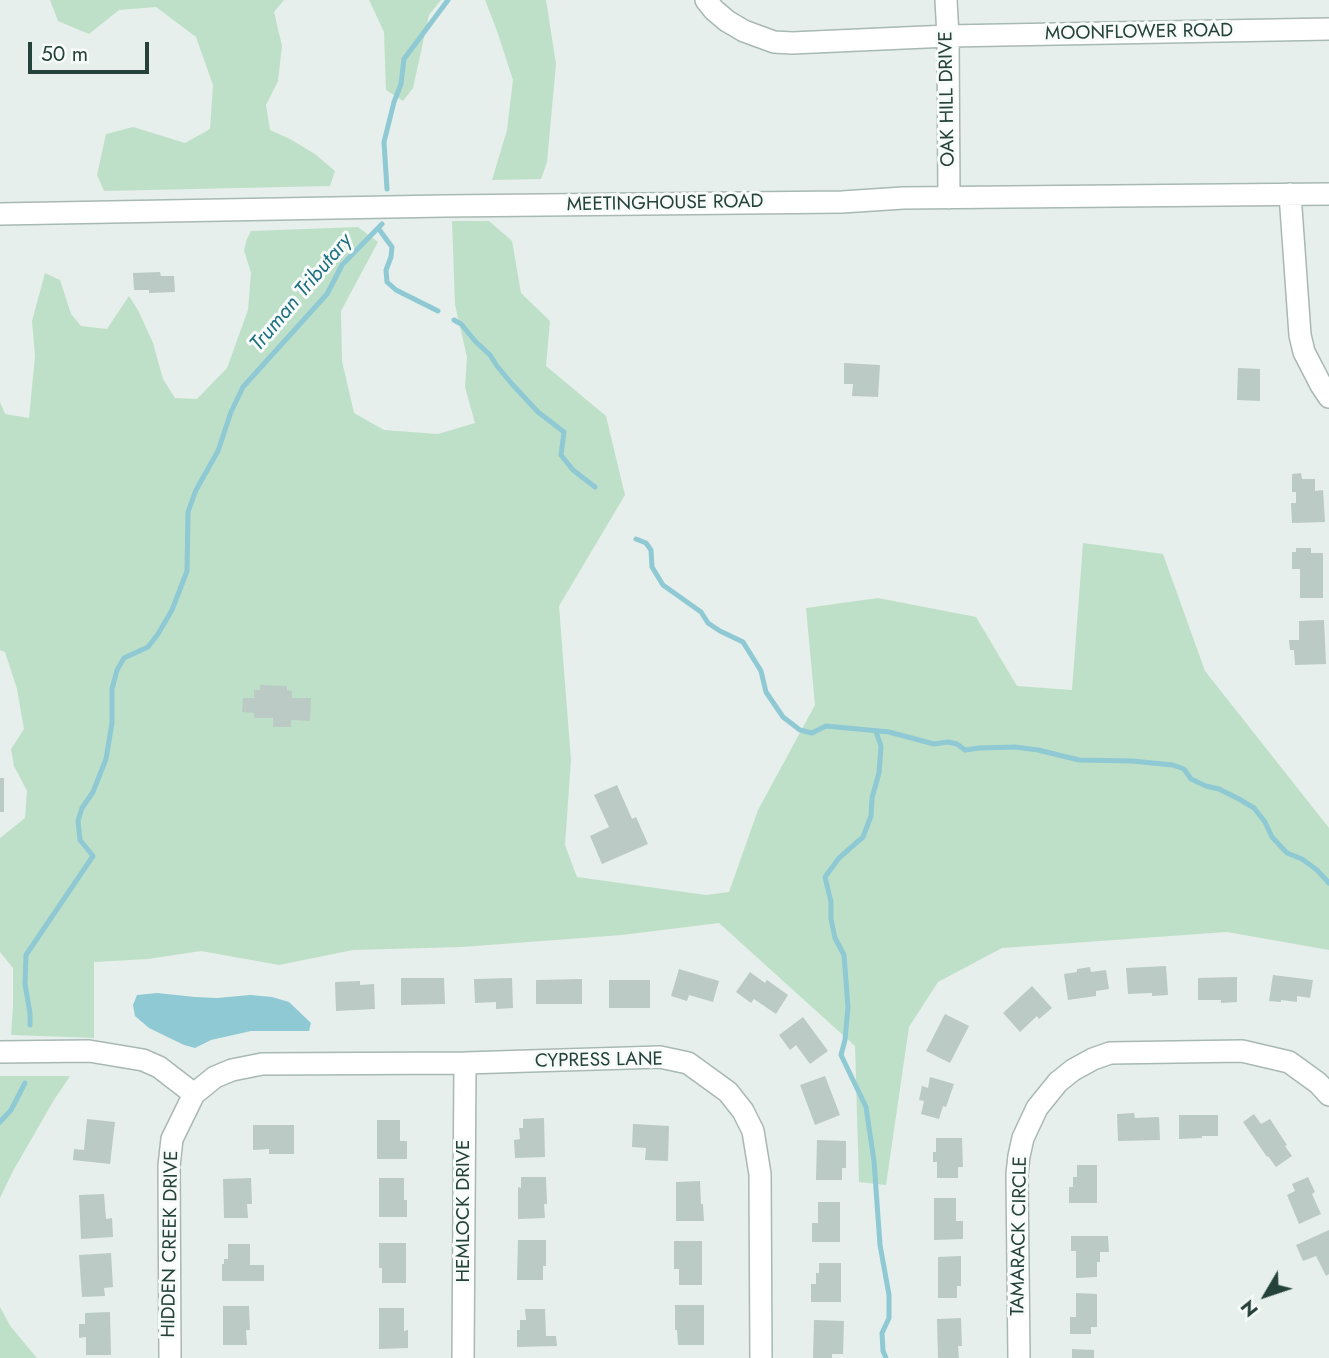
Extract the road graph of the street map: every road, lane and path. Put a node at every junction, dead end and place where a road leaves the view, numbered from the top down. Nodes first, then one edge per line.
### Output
1 (706, 0) edge
2 (946, 0) edge
3 (1329, 29) edge
4 (948, 36) junction
5 (1290, 194) junction
6 (1329, 194) edge
7 (949, 198) junction
8 (0, 214) edge
9 (1329, 397) edge
10 (0, 1052) edge
11 (465, 1063) junction
12 (194, 1094) junction
13 (1329, 1095) edge
14 (170, 1358) edge
15 (463, 1358) edge
16 (761, 1358) edge
17 (1019, 1358) edge

1 - 4 street, MOONFLOWER ROAD
2 - 4 street, OAK HILL DRIVE
3 - 4 street, MOONFLOWER ROAD
4 - 7 street, OAK HILL DRIVE
5 - 6 street, MEETINGHOUSE ROAD
5 - 7 street, MEETINGHOUSE ROAD
5 - 9 street
7 - 8 street, MEETINGHOUSE ROAD
10 - 12 street
11 - 12 street, CYPRESS LANE
11 - 15 street, HEMLOCK DRIVE
11 - 16 street, CYPRESS LANE
12 - 14 street, HIDDEN CREEK DRIVE
13 - 17 street, TAMARACK CIRCLE

